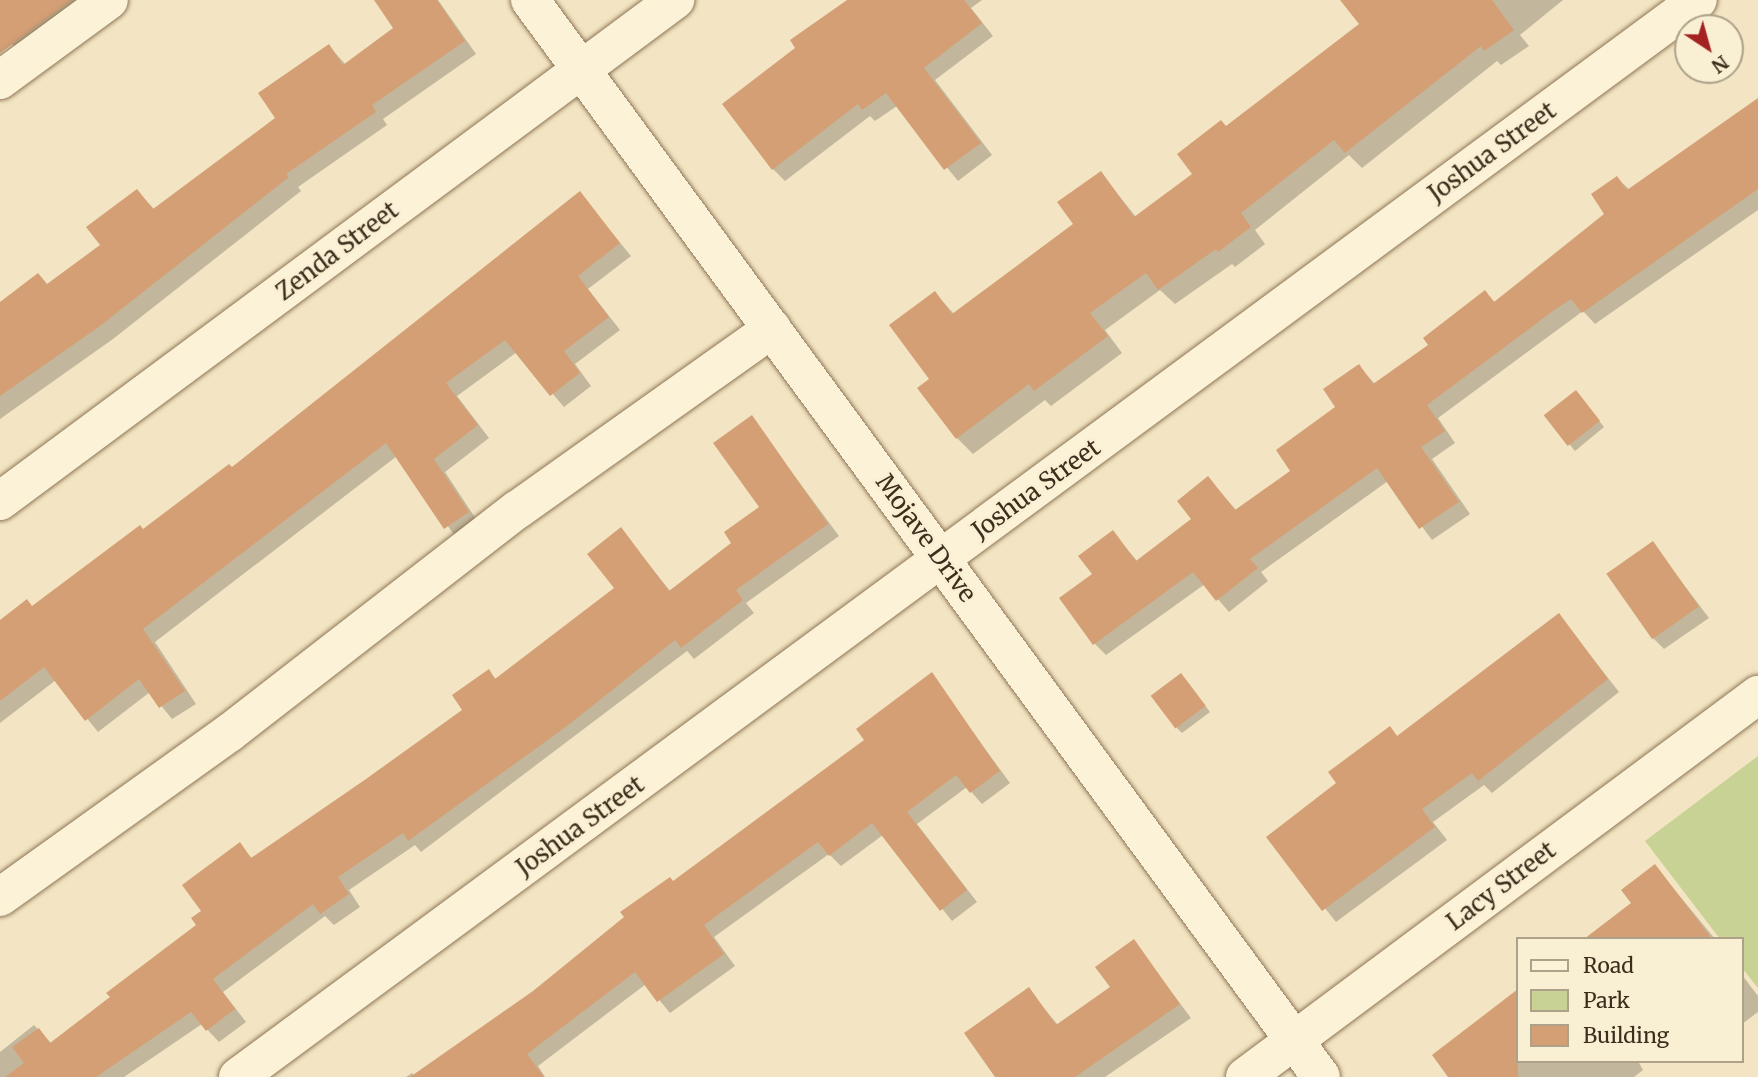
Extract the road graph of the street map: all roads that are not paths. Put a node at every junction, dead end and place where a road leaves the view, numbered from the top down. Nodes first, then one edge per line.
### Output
1 (109, 0) edge
2 (530, 0) edge
3 (675, 0) edge
4 (1698, 0) edge
5 (581, 69) junction
6 (0, 80) edge
7 (772, 329) junction
8 (0, 501) edge
9 (941, 559) junction
10 (1758, 695) edge
11 (0, 897) edge
12 (1294, 1041) junction
13 (238, 1077) edge
14 (1245, 1077) edge
15 (1321, 1077) edge

1 - 6 street
2 - 5 street, Mojave Drive
3 - 5 street, Zenda Street
4 - 9 street, Joshua Street
5 - 7 street, Mojave Drive
5 - 8 street, Zenda Street
7 - 9 street, Mojave Drive
7 - 11 street
9 - 12 street, Mojave Drive
9 - 13 street, Joshua Street
10 - 12 street, Lacy Street
12 - 14 street, Lacy Street
12 - 15 street, Mojave Drive

